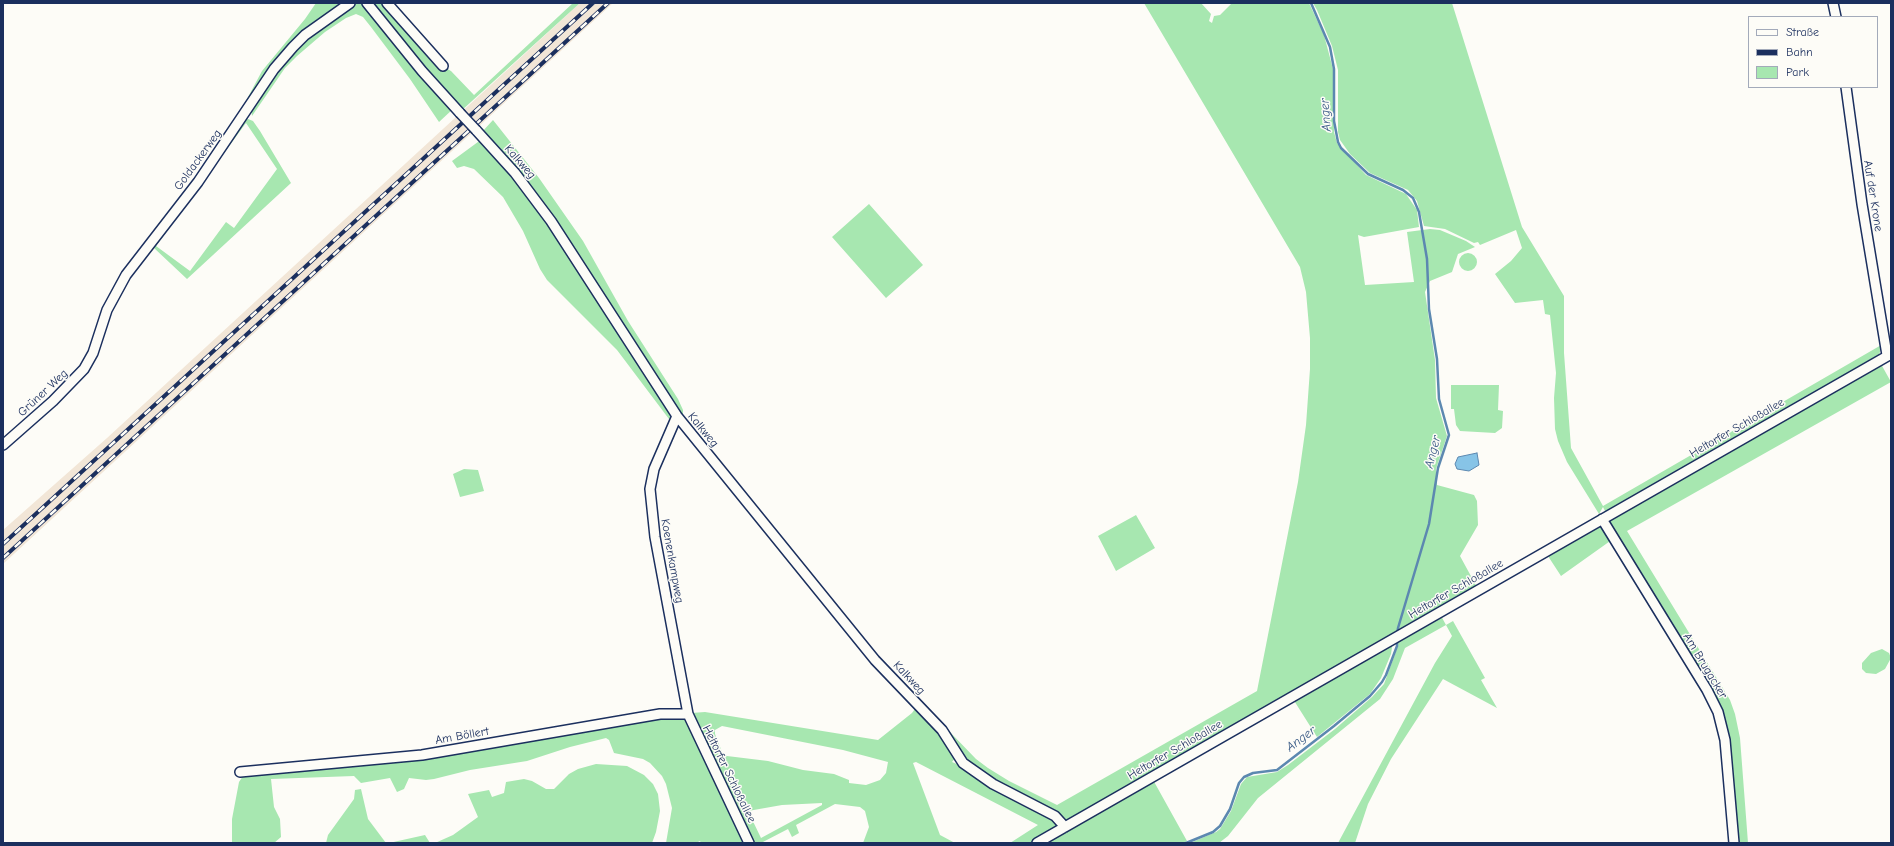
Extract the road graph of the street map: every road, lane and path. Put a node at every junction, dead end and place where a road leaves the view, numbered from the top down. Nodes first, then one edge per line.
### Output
1 (350, 3) edge
2 (367, 3) edge
3 (387, 3) edge
4 (1833, 3) edge
5 (1836, 16) edge
6 (443, 66) dead end
7 (1846, 88) edge
8 (93, 353) joint
9 (1889, 354) edge
10 (677, 416) junction
11 (3, 445) edge
12 (1602, 519) junction
13 (688, 714) junction
14 (240, 772) dead end
15 (1065, 827) junction
16 (749, 843) edge
17 (1037, 843) edge
18 (1734, 843) edge

1 - 8 street, Goldackerweg
2 - 10 street, Kalkweg, bridge
3 - 6 street
4 - 5 street
7 - 9 street, Auf der Krone
8 - 11 street, Grüner Weg
9 - 12 street, Heltorfer Schloßallee
10 - 13 street, Koenenkampweg
10 - 15 street, Kalkweg
12 - 15 street, Heltorfer Schloßallee
12 - 18 street, Am Brugacker
13 - 14 street, Am Böllert
13 - 16 street, Heltorfer Schloßallee
15 - 17 street, Heltorfer Schloßallee

